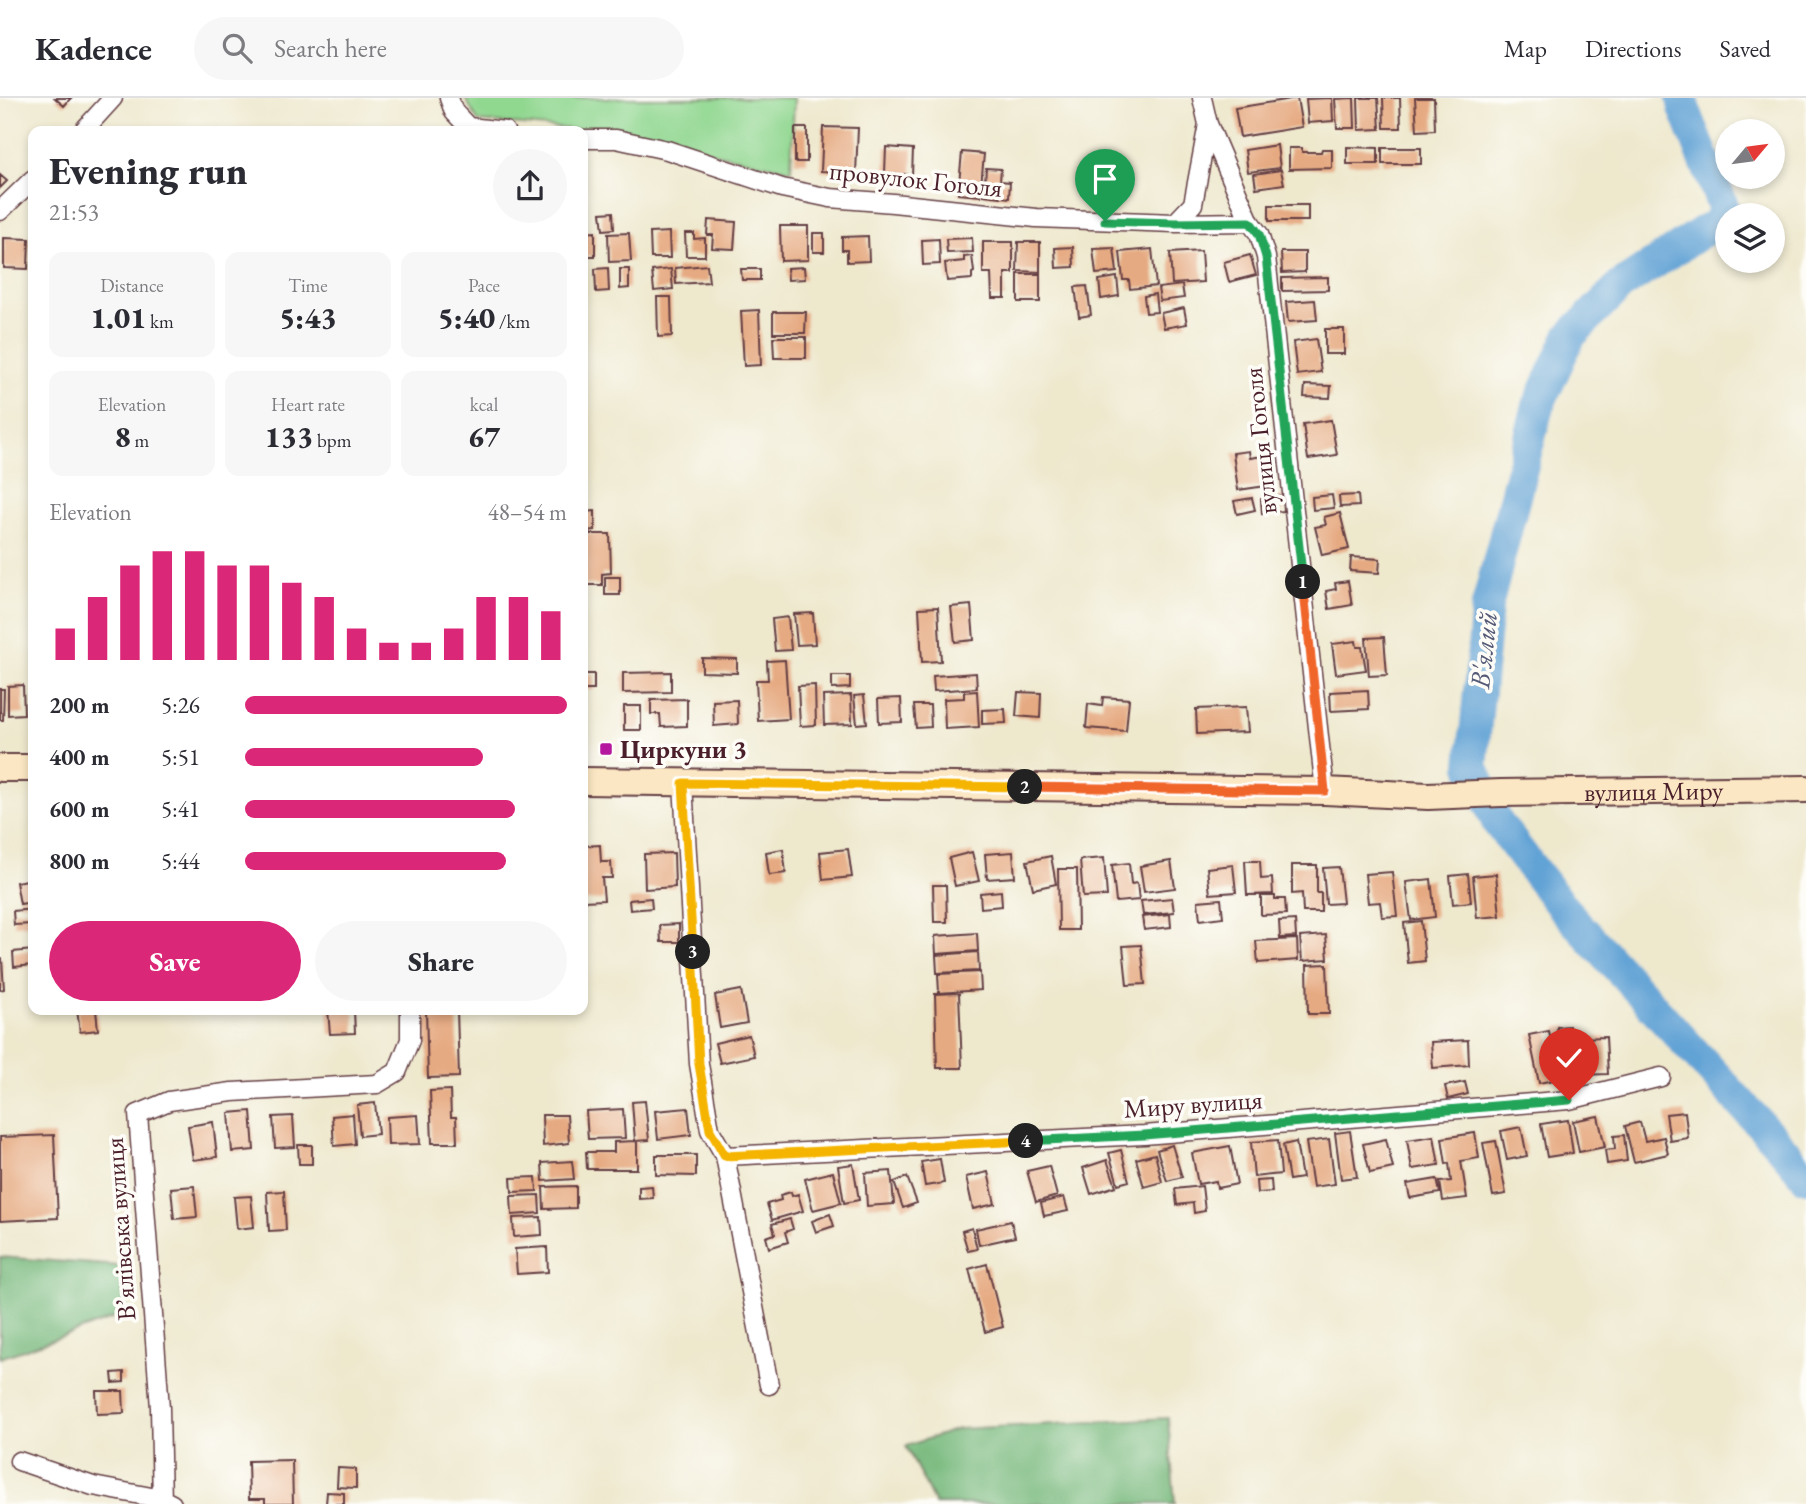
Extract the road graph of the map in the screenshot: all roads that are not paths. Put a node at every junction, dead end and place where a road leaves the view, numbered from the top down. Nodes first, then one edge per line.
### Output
1 (113, 98) edge
2 (449, 98) edge
3 (1202, 98) edge
4 (1208, 124) junction
5 (88, 126) edge
6 (468, 126) edge
7 (588, 139) edge
8 (28, 184) edge
9 (0, 211) edge
10 (1250, 222) junction
11 (1175, 223) junction
12 (0, 768) edge
13 (28, 768) edge
14 (588, 782) edge
15 (683, 783) junction
16 (1806, 789) edge
17 (1325, 791) junction
18 (410, 1015) edge
19 (1661, 1077) dead end
20 (725, 1156) junction
21 (769, 1385) dead end
22 (19, 1461) dead end
23 (165, 1502) edge

1 - 5 street
2 - 6 street
3 - 4 street, вулиця Гоголя
4 - 10 street, вулиця Гоголя
4 - 11 street
7 - 11 street, провулок Гоголя
8 - 9 street
10 - 11 street, провулок Гоголя
10 - 17 street, вулиця Гоголя
12 - 13 street
14 - 15 street, вулиця Миру
15 - 17 street, вулиця Миру
15 - 20 street
16 - 17 street, вулиця Миру
18 - 23 street, В’ялівська вулиця
19 - 20 street, Миру вулиця
20 - 21 street
22 - 23 street

